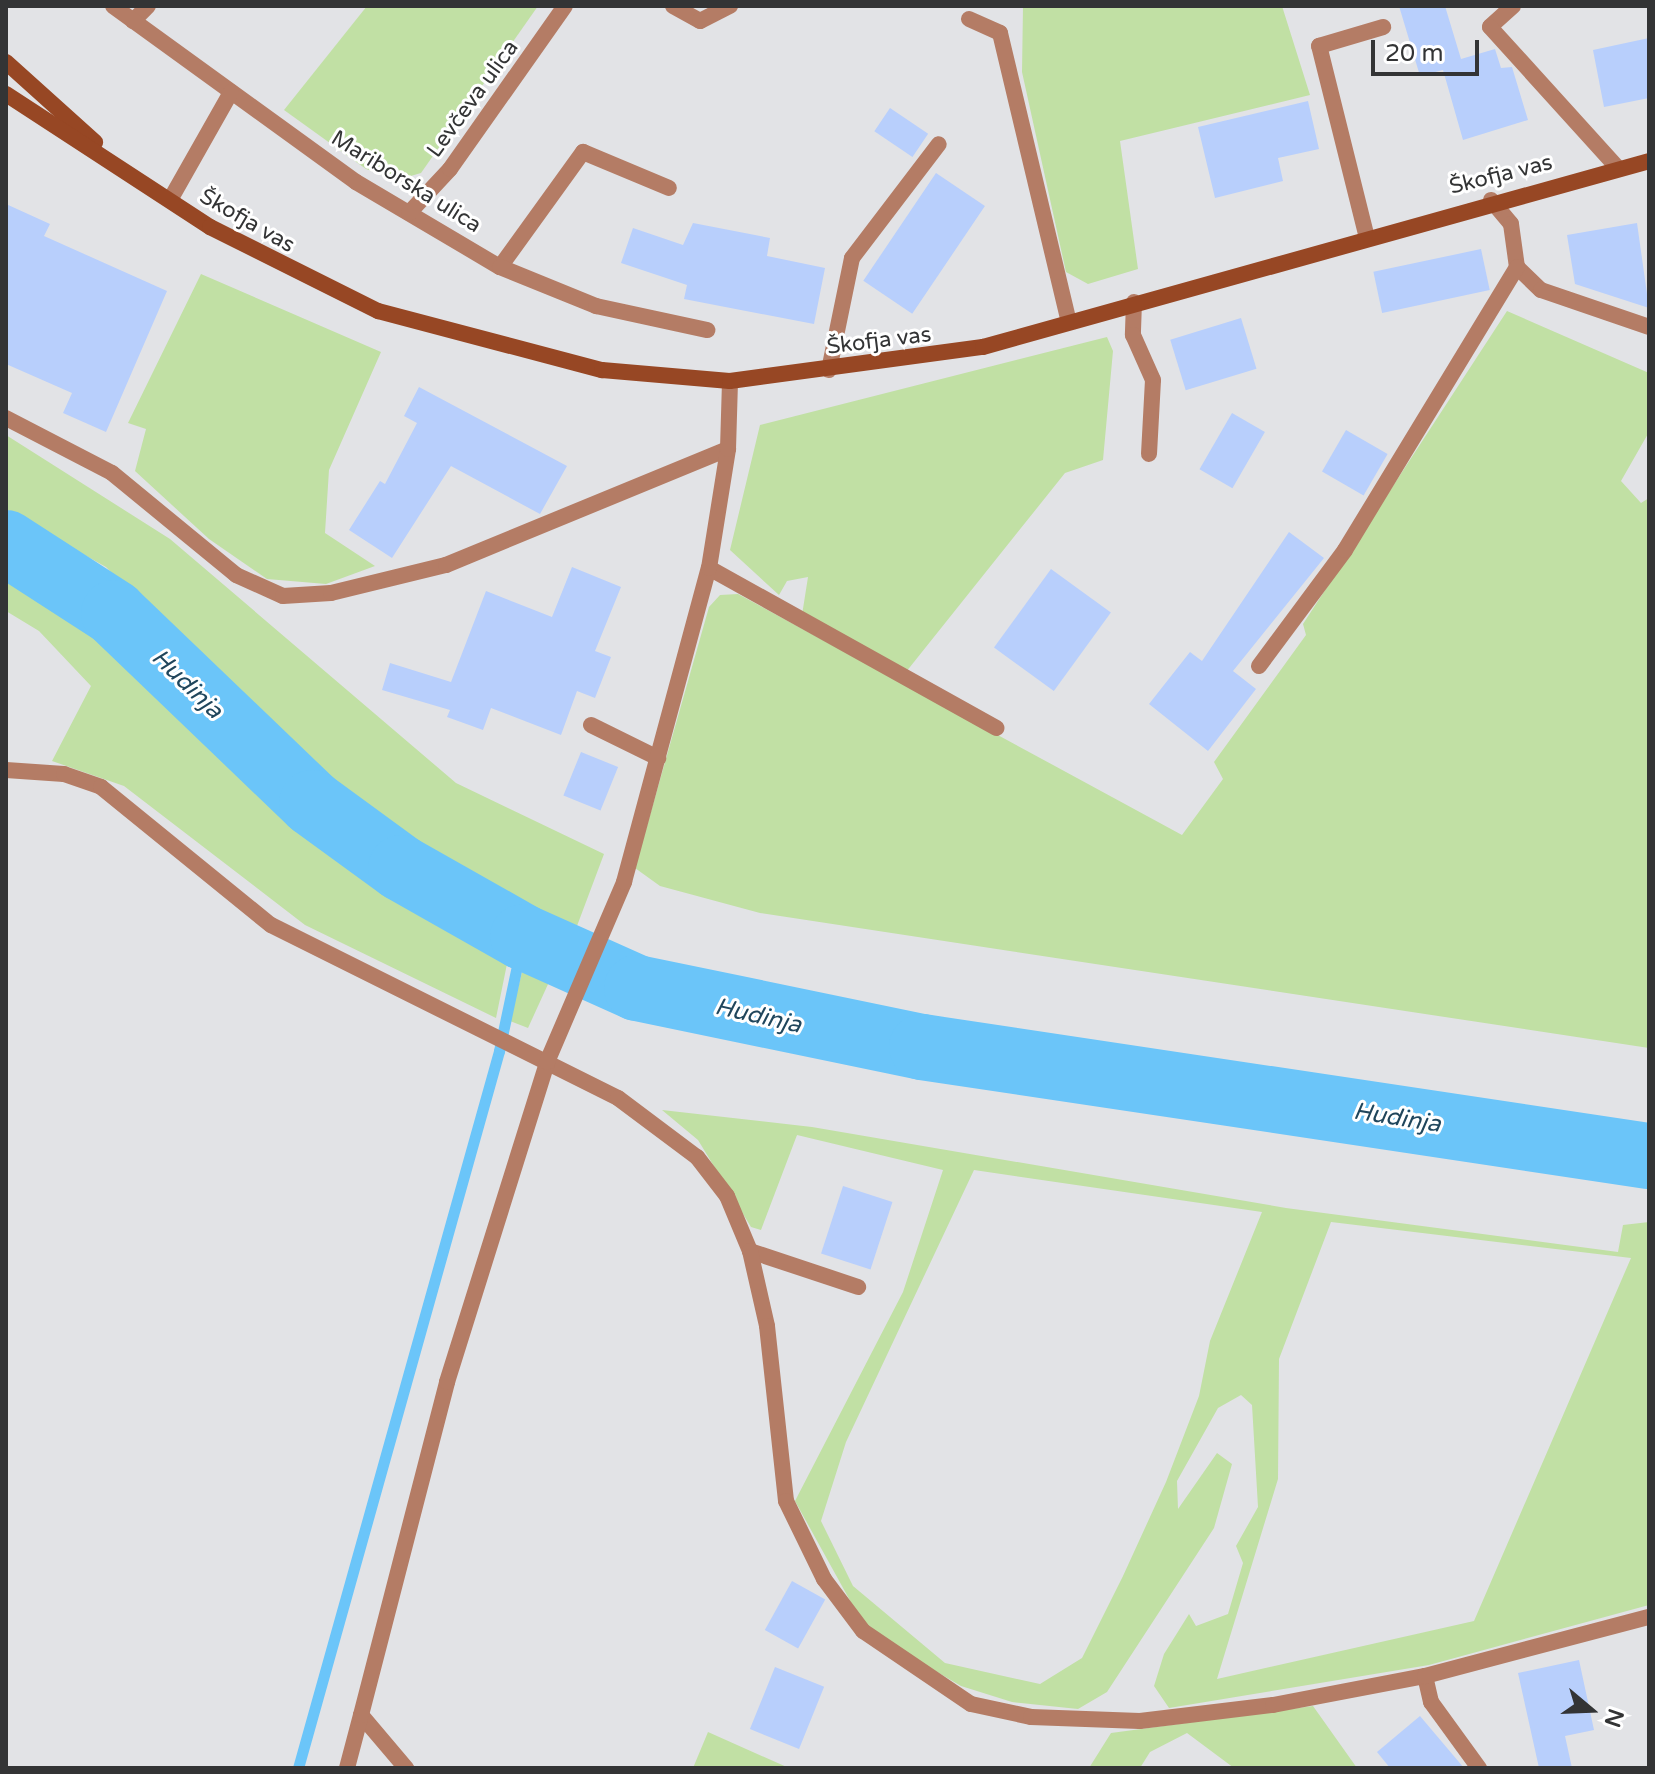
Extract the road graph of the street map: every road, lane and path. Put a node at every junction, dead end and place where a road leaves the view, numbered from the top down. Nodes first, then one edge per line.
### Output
1 (113, 6) edge
2 (148, 6) edge
3 (565, 6) edge
4 (673, 6) edge
5 (730, 6) edge
6 (1513, 6) edge
7 (969, 19) dead end
8 (133, 21) junction
9 (1383, 27) dead end
10 (6, 62) edge
11 (231, 92) junction
12 (6, 94) edge
13 (939, 144) dead end
14 (1649, 161) edge
15 (1618, 168) junction
16 (132, 175) junction
17 (669, 188) dead end
18 (170, 200) junction
19 (1491, 200) junction
20 (409, 213) junction
21 (1366, 234) junction
22 (500, 267) junction
23 (1517, 267) junction
24 (1134, 302) junction
25 (1069, 322) junction
26 (1649, 327) edge
27 (707, 330) dead end
28 (829, 370) junction
29 (730, 381) junction
30 (6, 418) edge
31 (728, 449) junction
32 (1149, 454) dead end
33 (709, 568) junction
34 (1259, 666) dead end
35 (591, 725) dead end
36 (996, 728) dead end
37 (658, 758) junction
38 (6, 770) edge
39 (547, 1062) junction
40 (750, 1251) junction
41 (858, 1287) dead end
42 (1649, 1617) edge
43 (1425, 1676) junction
44 (361, 1715) junction
45 (347, 1768) edge
46 (406, 1768) edge
47 (1479, 1768) edge

1 - 8 street, Mariborska ulica
2 - 8 street
3 - 20 street, Levčeva ulica
4 - 5 street
6 - 15 street
7 - 25 street
8 - 11 street, Mariborska ulica
9 - 21 street
10 - 16 main road
11 - 18 street
11 - 20 street, Mariborska ulica
12 - 16 main road
13 - 28 street
14 - 15 main road, Škofja vas
15 - 19 main road, Škofja vas
16 - 18 main road, Škofja vas
17 - 22 street
18 - 29 main road, Škofja vas
19 - 21 main road, Škofja vas
19 - 23 street
20 - 22 street, Mariborska ulica
21 - 24 main road, Škofja vas
22 - 27 street, Mariborska ulica
23 - 26 street
23 - 34 street
24 - 25 main road, Škofja vas
24 - 32 street
25 - 28 main road, Škofja vas
28 - 29 main road, Škofja vas
29 - 31 street
30 - 31 street
31 - 33 street
33 - 36 street
33 - 37 street
35 - 37 street
37 - 39 street
38 - 39 street
39 - 40 street
39 - 44 street
40 - 41 street
40 - 43 street
42 - 43 street
43 - 47 street
44 - 45 street
44 - 46 street

